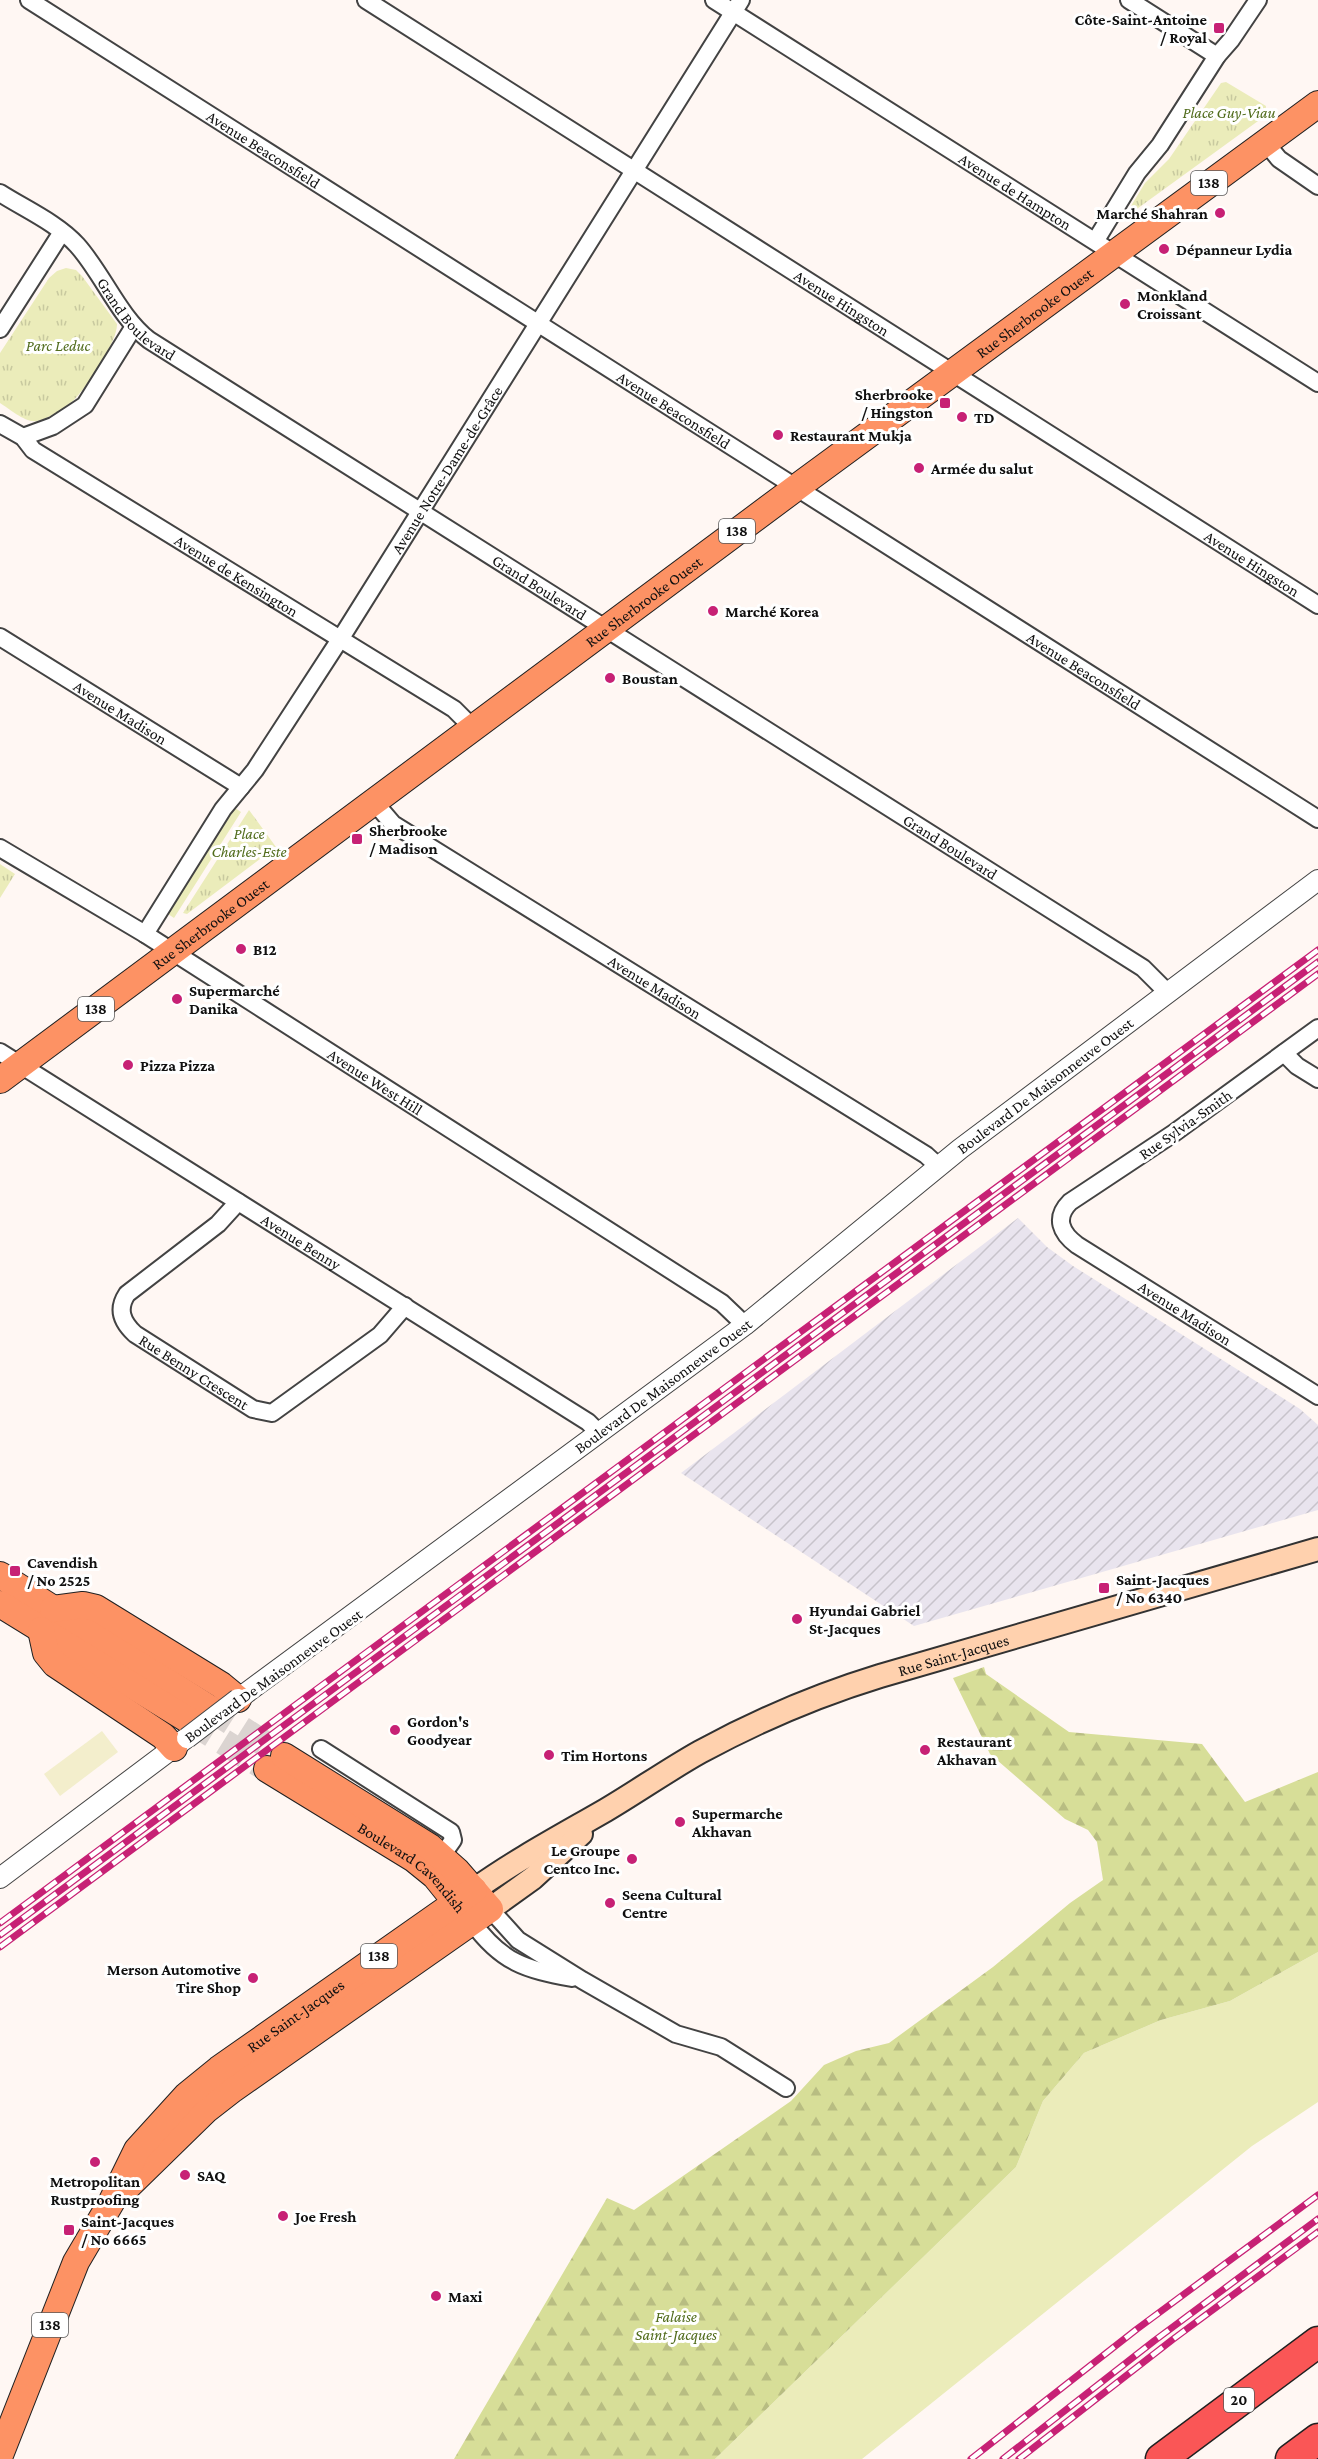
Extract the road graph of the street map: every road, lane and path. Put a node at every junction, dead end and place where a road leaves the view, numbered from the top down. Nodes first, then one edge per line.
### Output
1 (29, 0) edge
2 (366, 0) edge
3 (714, 0) edge
4 (1129, 0) edge
5 (1258, 0) edge
6 (737, 6) edge
7 (1218, 56) junction
8 (1318, 104) edge
9 (1265, 142) junction
10 (635, 171) junction
11 (1318, 186) edge
12 (0, 193) edge
13 (63, 232) junction
14 (1105, 246) junction
15 (539, 323) junction
16 (133, 328) junction
17 (0, 329) edge
18 (954, 372) junction
19 (1318, 383) edge
20 (0, 424) edge
21 (23, 437) junction
22 (797, 487) junction
23 (420, 512) junction
24 (1318, 604) edge
25 (607, 629) junction
26 (0, 637) edge
27 (339, 639) junction
28 (473, 728) junction
29 (241, 787) junction
30 (375, 803) junction
31 (1318, 819) edge
32 (0, 848) edge
33 (1318, 880) edge
34 (145, 934) junction
35 (172, 952) junction
36 (1167, 992) junction
37 (1318, 1028) edge
38 (1284, 1053) junction
39 (10, 1058) edge
40 (1318, 1079) edge
41 (0, 1080) edge
42 (938, 1166) junction
43 (238, 1202) junction
44 (1060, 1222) joint
45 (405, 1306) junction
46 (745, 1325) junction
47 (1318, 1396) edge
48 (598, 1433) junction
49 (1318, 1549) edge
50 (0, 1575) edge
51 (0, 1604) edge
52 (47, 1619) junction
53 (238, 1699) junction
54 (190, 1729) junction
55 (321, 1749) dead end
56 (441, 1857) junction
57 (0, 1878) edge
58 (473, 1906) junction
59 (786, 2088) dead end
60 (1318, 2342) edge
61 (1318, 2439) edge
62 (0, 2455) edge
63 (1161, 2459) edge
64 (1291, 2459) edge

1 - 15 street, Avenue Beaconsfield
2 - 10 street, Avenue Hingston
3 - 6 street, Avenue de Hampton
4 - 7 street
5 - 7 street
6 - 10 street, Avenue Notre-Dame-de-Grâce
6 - 14 street, Avenue de Hampton
7 - 14 street
8 - 9 main road, Rue Sherbrooke Ouest / 138
9 - 11 street
9 - 14 main road, Rue Sherbrooke Ouest / 138
10 - 15 street, Avenue Notre-Dame-de-Grâce
10 - 18 street, Avenue Hingston
12 - 13 street, Grand Boulevard
13 - 16 street, Grand Boulevard
13 - 17 street
14 - 18 main road, Rue Sherbrooke Ouest / 138
14 - 19 street, Avenue de Hampton
15 - 22 street, Avenue Beaconsfield
15 - 23 street, Avenue Notre-Dame-de-Grâce
16 - 21 street
16 - 23 street, Grand Boulevard
18 - 22 main road, Rue Sherbrooke Ouest / 138
18 - 24 street, Avenue Hingston
20 - 21 street, Avenue de Kensington
21 - 27 street, Avenue de Kensington
22 - 25 main road, Rue Sherbrooke Ouest / 138
22 - 31 street, Avenue Beaconsfield
23 - 25 street, Grand Boulevard
23 - 27 street, Avenue Notre-Dame-de-Grâce
25 - 28 main road, Rue Sherbrooke Ouest / 138
25 - 36 street, Grand Boulevard
26 - 29 street, Avenue Madison
27 - 28 street, Avenue de Kensington
27 - 29 street, Avenue Notre-Dame-de-Grâce
28 - 30 main road, Rue Sherbrooke Ouest / 138
29 - 34 street, Avenue Notre-Dame-de-Grâce
30 - 35 main road, Rue Sherbrooke Ouest / 138
30 - 42 street, Avenue Madison
32 - 34 street, Avenue West Hill
33 - 36 street, Boulevard De Maisonneuve Ouest
34 - 35 street, Avenue West Hill
35 - 39 main road, Rue Sherbrooke Ouest / 138
35 - 46 street, Avenue West Hill
36 - 42 street, Boulevard De Maisonneuve Ouest
37 - 38 street, Rue Sylvia-Smith
38 - 40 street
38 - 44 street, Rue Sylvia-Smith
39 - 41 main road, Rue Sherbrooke Ouest / 138
39 - 43 street, Avenue Benny
42 - 46 street, Boulevard De Maisonneuve Ouest
43 - 45 street, Avenue Benny
43 - 45 street, Rue Benny Crescent
44 - 47 street, Avenue Madison
45 - 48 street, Avenue Benny
46 - 48 street, Boulevard De Maisonneuve Ouest
48 - 53 street, Boulevard De Maisonneuve Ouest
49 - 58 main road, Rue Saint-Jacques
50 - 52 main road
51 - 52 main road
52 - 53 main road
52 - 54 main road
52 - 54 main road
53 - 54 street, Boulevard De Maisonneuve Ouest, bridge
54 - 57 street, Boulevard De Maisonneuve Ouest
55 - 56 street, Boulevard Cavendish
56 - 58 main road, Boulevard Cavendish
56 - 58 main road, Boulevard Cavendish
58 - 59 street, Boulevard Cavendish
58 - 62 main road, Rue Saint-Jacques / 138
60 - 63 highway, 20
61 - 64 highway

